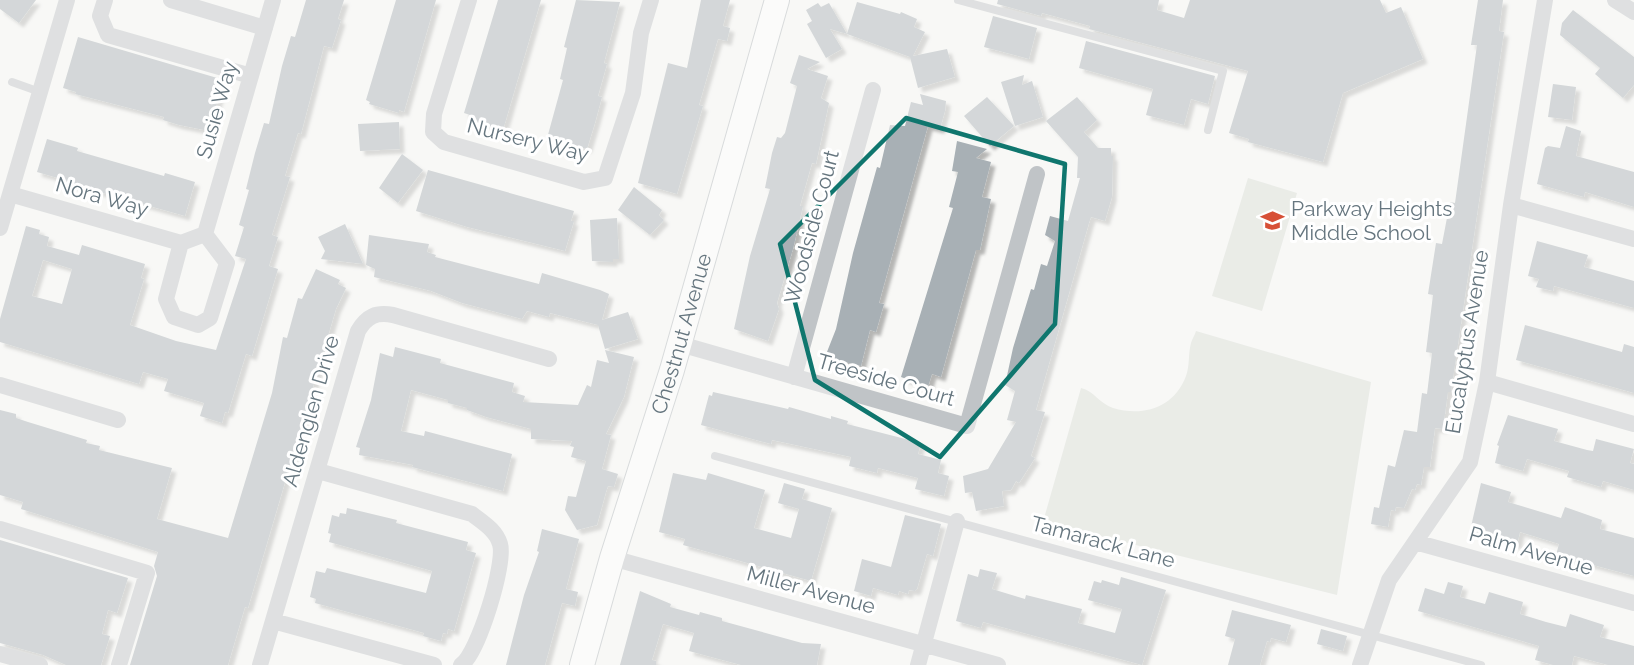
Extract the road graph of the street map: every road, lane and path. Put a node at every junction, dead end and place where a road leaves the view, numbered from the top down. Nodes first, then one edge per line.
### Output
1 (67, 0) edge
2 (105, 0) edge
3 (171, 0) edge
4 (273, 0) edge
5 (469, 0) edge
6 (651, 0) edge
7 (777, 0) edge
8 (958, 0) edge
9 (1545, 0) edge
10 (1615, 0) edge
11 (1634, 12) edge
12 (265, 28) junction
13 (251, 76) junction
14 (12, 82) dead end
15 (873, 90) dead end
16 (40, 92) junction
17 (1208, 130) dead end
18 (1037, 174) dead end
19 (10, 194) junction
20 (1511, 205) junction
21 (0, 228) edge
22 (205, 234) junction
23 (1634, 239) edge
24 (181, 243) junction
25 (680, 344) junction
26 (549, 359) dead end
27 (794, 377) junction
28 (1487, 382) junction
29 (0, 385) edge
30 (118, 420) dead end
31 (1634, 424) edge
32 (714, 456) dead end
33 (318, 471) junction
34 (957, 521) junction
35 (0, 529) edge
36 (1415, 542) junction
37 (612, 558) junction
38 (1634, 603) edge
39 (273, 621) junction
40 (1369, 633) junction
41 (924, 644) junction
42 (0, 654) edge
43 (40, 665) edge
44 (119, 665) edge
45 (260, 665) edge
46 (434, 665) edge
47 (461, 665) edge
48 (582, 665) edge
49 (918, 665) edge
50 (998, 665) edge
51 (1360, 665) edge
52 (1481, 665) edge

1 - 16 street
2 - 13 street
3 - 12 street
4 - 12 street, Susie Way
5 - 6 street, Nursery Way
7 - 25 main road, Chestnut Avenue
8 - 17 lane
9 - 20 street, Eucalyptus Avenue
10 - 11 street
12 - 13 street, Susie Way
13 - 22 street, Susie Way
14 - 16 lane
15 - 27 street, Woodside Court
16 - 19 street
18 - 27 street, Treeside Court
19 - 21 street
19 - 24 street, Nora Way
20 - 23 street
20 - 28 street, Eucalyptus Avenue
22 - 24 street
22 - 24 street
25 - 27 street, Treeside Court
25 - 37 main road, Chestnut Avenue
26 - 33 street, Aldenglen Drive
28 - 31 street
28 - 36 street, Eucalyptus Avenue
29 - 30 street
32 - 34 lane, Tamarack Lane
33 - 39 street, Aldenglen Drive
33 - 47 street
34 - 40 lane, Tamarack Lane
34 - 41 street
35 - 44 street
36 - 38 street, Palm Avenue
36 - 40 street, Eucalyptus Avenue
37 - 41 street, Miller Avenue
37 - 48 main road, Chestnut Avenue
39 - 45 street, Aldenglen Drive
39 - 46 street
40 - 51 street, Eucalyptus Avenue
40 - 52 lane, Tamarack Lane
41 - 49 street
41 - 50 street, Miller Avenue
42 - 43 street

